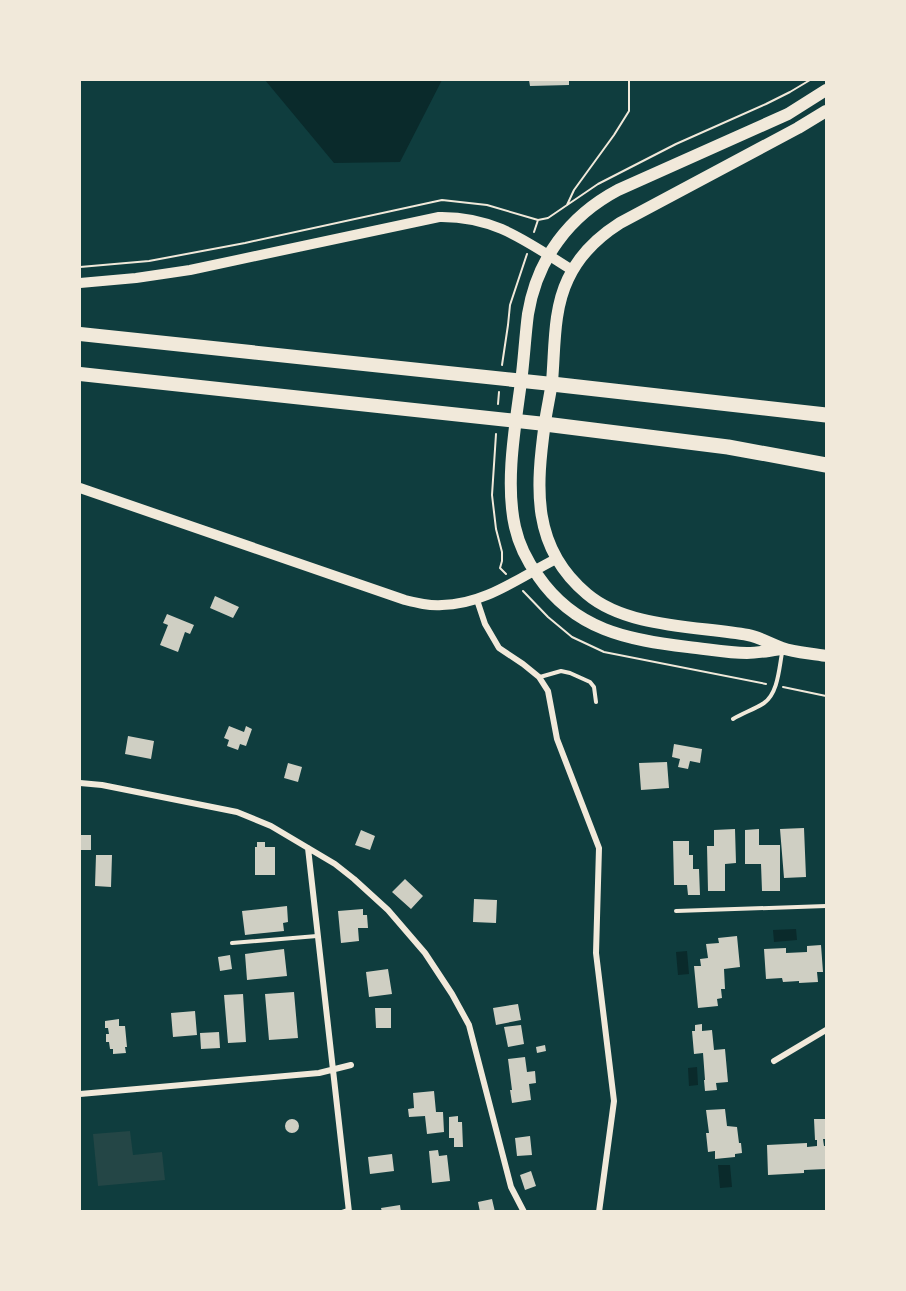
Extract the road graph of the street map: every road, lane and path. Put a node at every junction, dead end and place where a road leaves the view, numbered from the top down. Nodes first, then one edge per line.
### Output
1 (630, 80) edge
2 (810, 80) edge
3 (826, 90) edge
4 (826, 111) edge
5 (566, 207) junction
6 (538, 220) junction
7 (530, 244) junction
8 (549, 255) junction
9 (80, 267) edge
10 (572, 270) junction
11 (80, 283) edge
12 (80, 334) edge
13 (80, 374) edge
14 (500, 379) junction
15 (521, 381) junction
16 (552, 384) junction
17 (826, 415) edge
18 (497, 419) junction
19 (515, 420) junction
20 (545, 424) junction
21 (826, 465) edge
22 (80, 489) edge
23 (556, 559) junction
24 (533, 570) junction
25 (514, 581) junction
26 (477, 600) junction
27 (783, 649) junction
28 (826, 656) edge
29 (539, 677) junction
30 (775, 686) junction
31 (826, 696) edge
32 (596, 702) dead end
33 (733, 719) dead end
34 (80, 783) edge
35 (308, 848) junction
36 (826, 906) edge
37 (676, 911) dead end
38 (318, 936) junction
39 (232, 943) dead end
40 (826, 1030) edge
41 (774, 1061) dead end
42 (351, 1065) dead end
43 (333, 1070) junction
44 (80, 1094) edge
45 (346, 1211) edge
46 (524, 1212) edge
47 (599, 1212) edge

1 - 5 path
2 - 5 path
3 - 8 main road
4 - 10 main road
5 - 6 path
6 - 7 path
6 - 9 path
7 - 8 street
7 - 11 street
7 - 14 path
8 - 10 street
8 - 15 main road
10 - 16 main road
12 - 14 highway
13 - 18 highway
14 - 15 highway
14 - 18 path
15 - 16 highway
15 - 19 main road
16 - 17 highway
16 - 20 main road
18 - 19 highway
18 - 25 path
19 - 20 highway
19 - 24 main road
20 - 21 highway
20 - 23 main road
22 - 26 street
23 - 24 street
23 - 27 main road
24 - 25 street
24 - 27 main road
25 - 26 street
25 - 30 path
26 - 29 street
27 - 28 main road
27 - 30 lane
29 - 32 lane
29 - 47 street
30 - 31 path
30 - 33 lane
34 - 35 street
35 - 38 street
35 - 46 street
36 - 37 lane
38 - 39 lane
38 - 43 street
40 - 41 street
42 - 43 street
43 - 44 street
43 - 45 street

